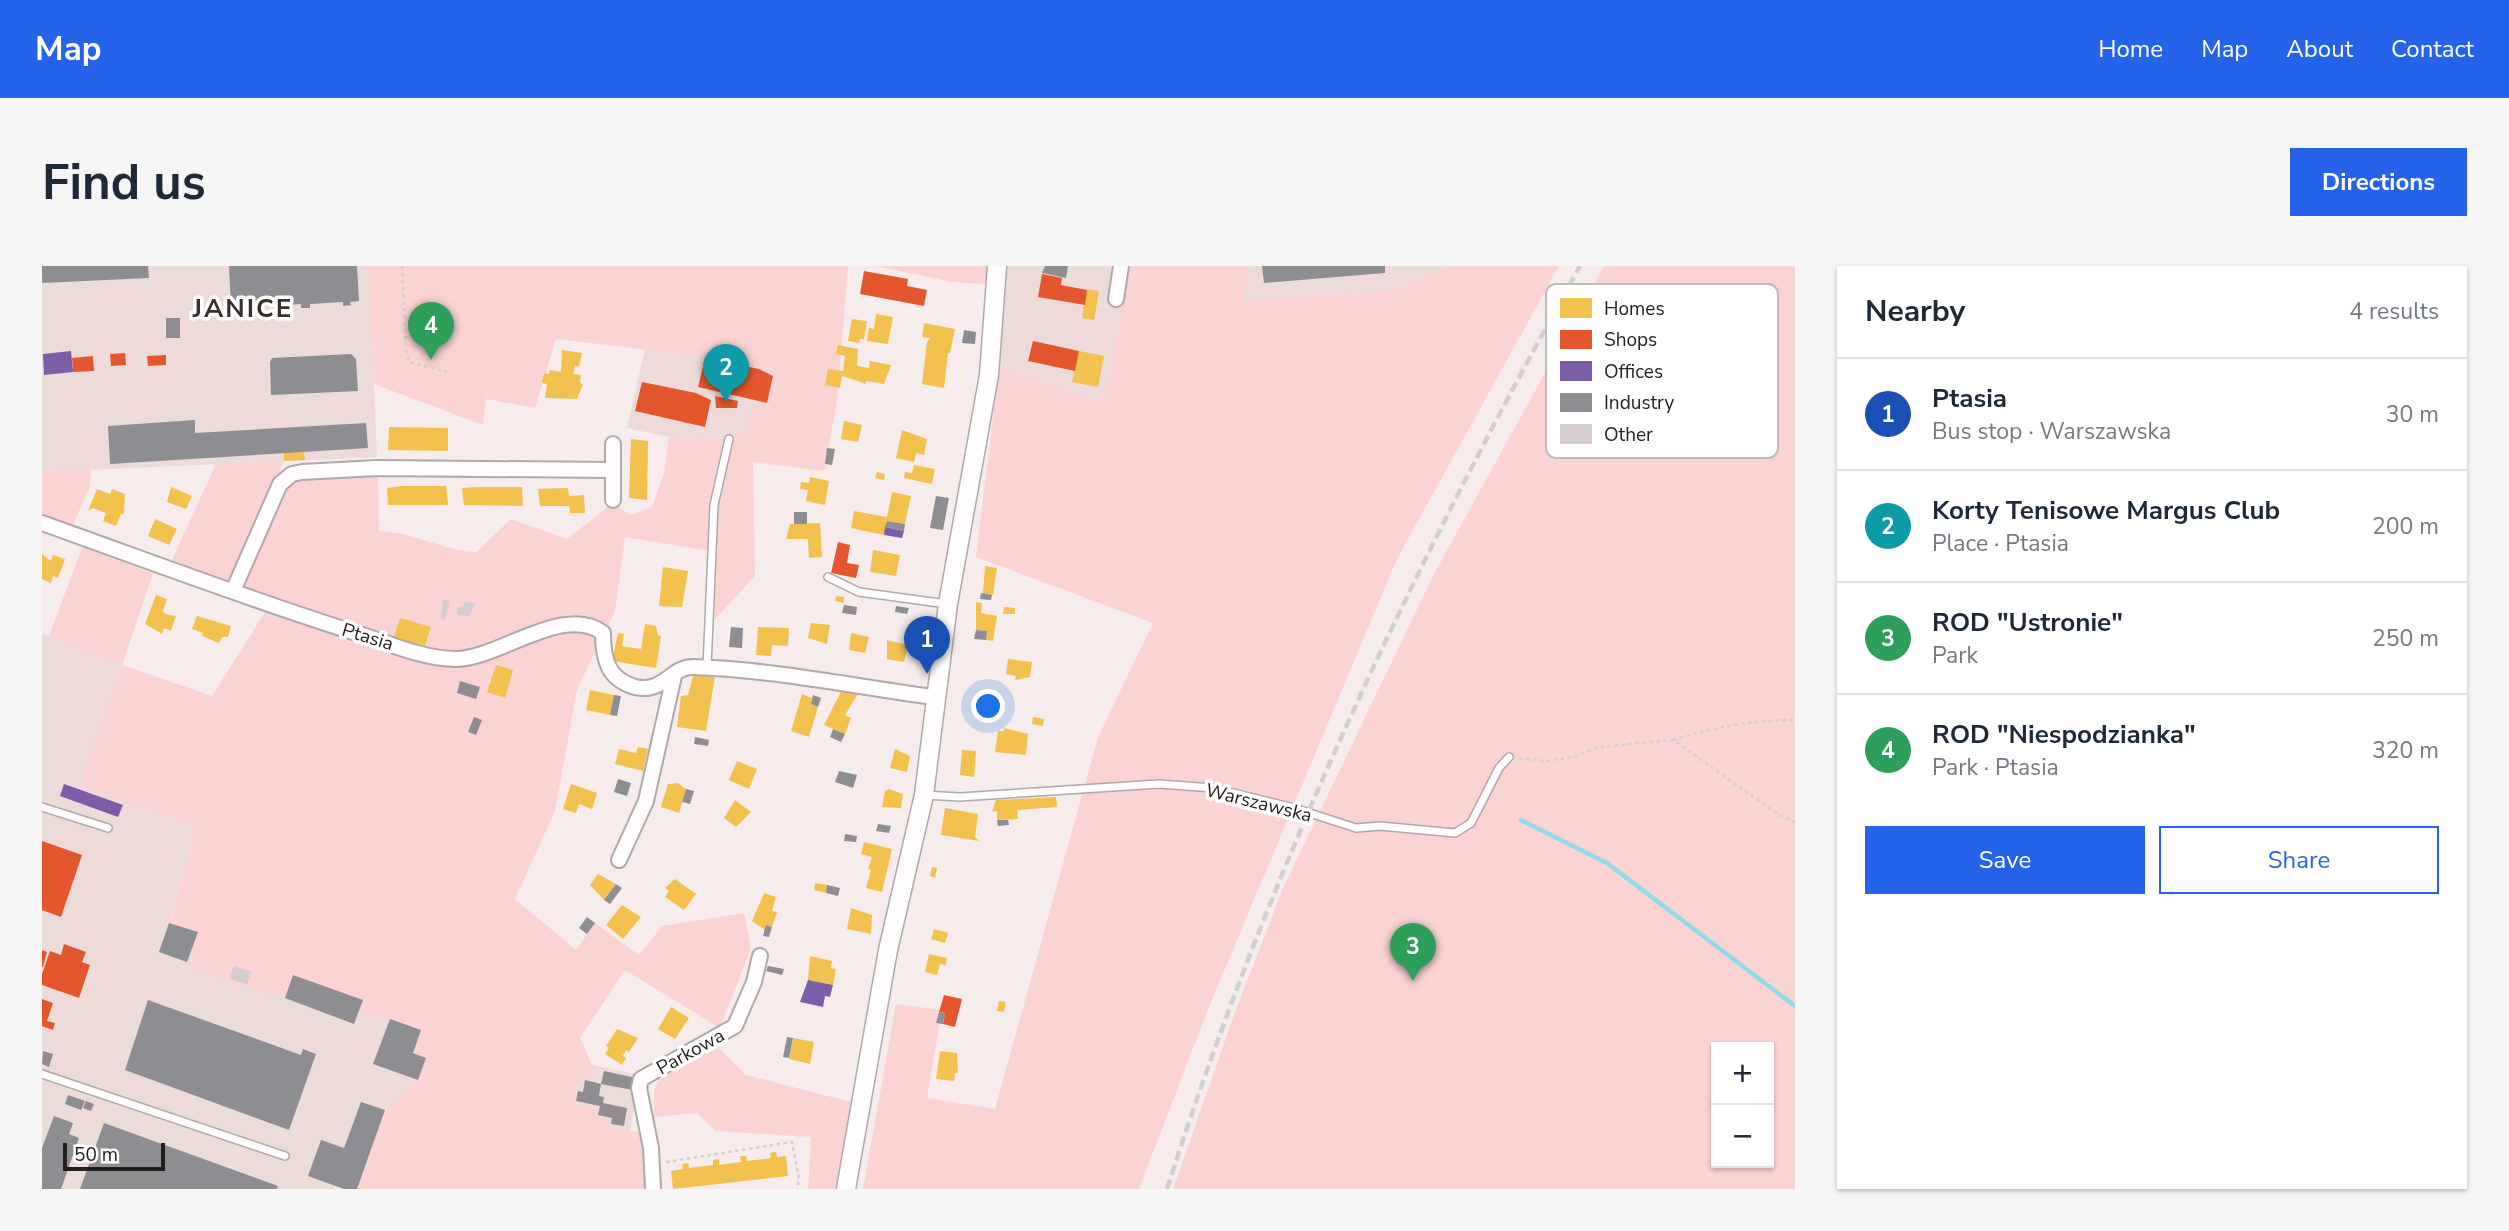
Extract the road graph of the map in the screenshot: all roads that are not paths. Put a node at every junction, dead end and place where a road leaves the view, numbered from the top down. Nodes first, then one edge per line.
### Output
1 (997, 266) edge
2 (1121, 266) edge
3 (1116, 299) dead end
4 (729, 439) dead end
5 (613, 444) dead end
6 (613, 470) junction
7 (613, 500) dead end
8 (42, 523) edge
9 (828, 577) dead end
10 (233, 591) junction
11 (948, 604) junction
12 (707, 667) junction
13 (674, 676) junction
14 (933, 697) junction
15 (1509, 757) road end
16 (923, 795) junction
17 (42, 807) edge
18 (108, 828) dead end
19 (619, 860) dead end
20 (760, 956) dead end
21 (42, 1074) edge
22 (285, 1156) dead end
23 (653, 1189) edge
24 (846, 1189) edge

1 - 11 street
2 - 3 street
4 - 12 lane
5 - 6 street
6 - 7 street
6 - 10 street
8 - 10 street, Ptasia
9 - 11 lane
10 - 13 street, Ptasia
11 - 14 street
12 - 13 street, Ptasia
12 - 14 street, Ptasia
13 - 19 street
14 - 16 street
15 - 16 lane, Warszawska
16 - 24 street
17 - 18 lane
20 - 23 street, Parkowa
21 - 22 lane

